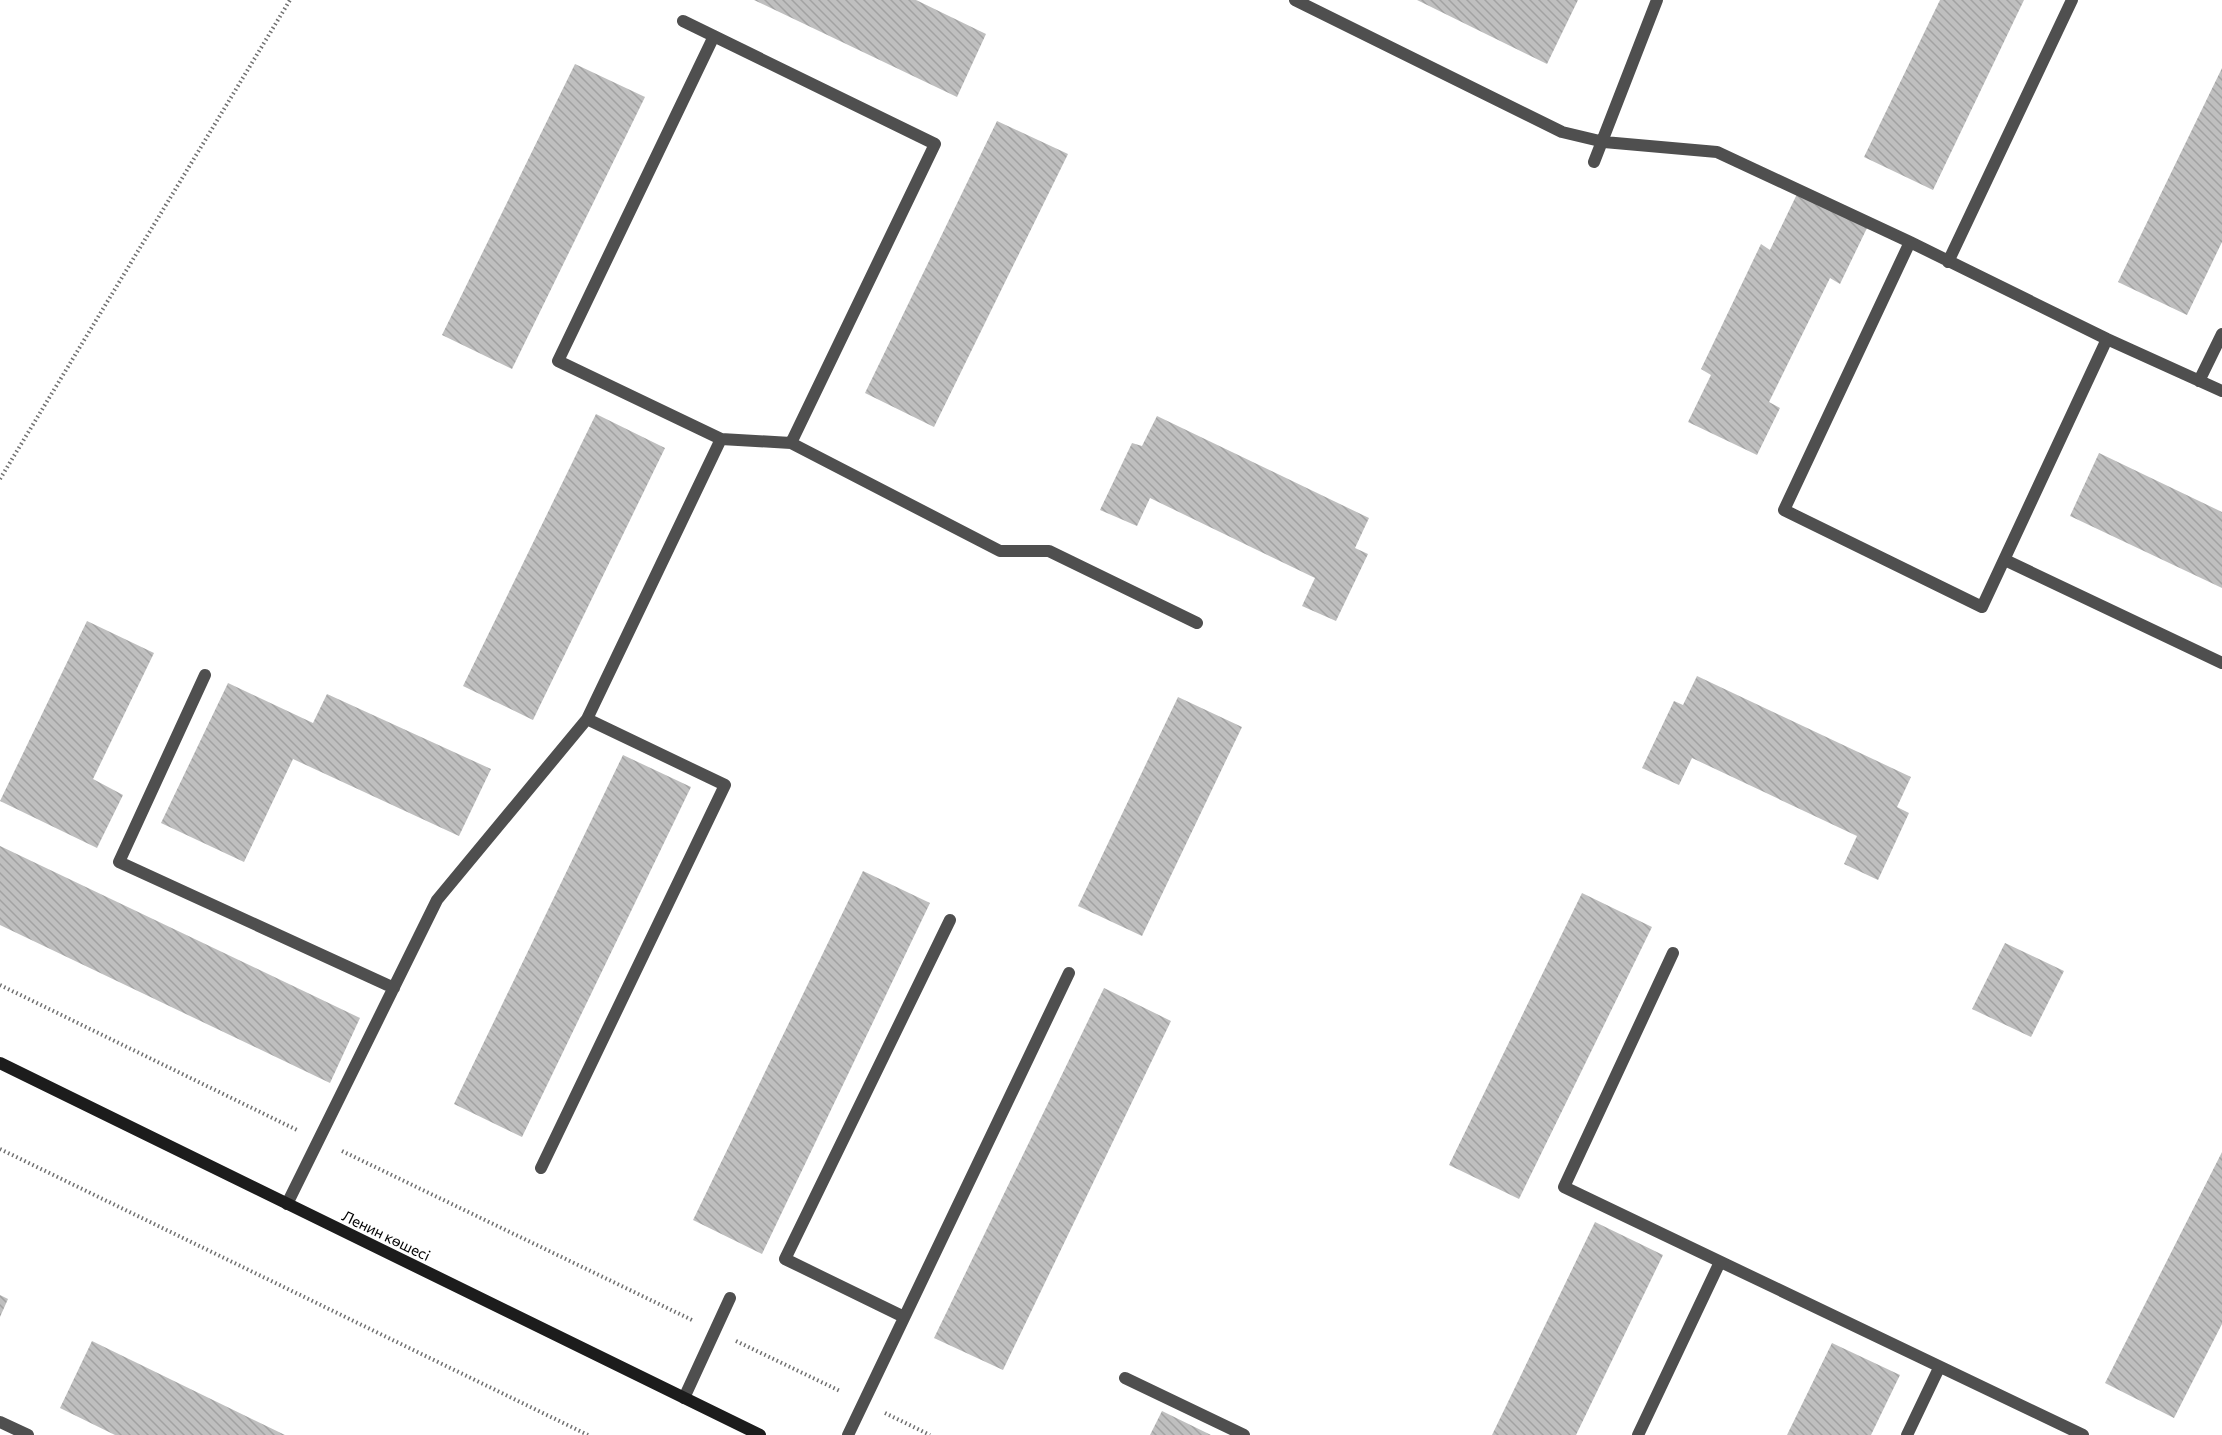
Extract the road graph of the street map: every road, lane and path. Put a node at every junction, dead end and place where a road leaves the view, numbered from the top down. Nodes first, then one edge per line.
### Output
1 (291, 0) edge
2 (1295, 0) edge
3 (1657, 0) edge
4 (2072, 0) edge
5 (683, 21) dead end
6 (714, 36) junction
7 (1604, 142) junction
8 (1594, 162) dead end
9 (1910, 242) junction
10 (1948, 262) junction
11 (2222, 334) edge
12 (2107, 339) junction
13 (2199, 381) junction
14 (2222, 391) edge
15 (721, 439) junction
16 (791, 443) junction
17 (0, 479) edge
18 (2005, 560) junction
19 (1197, 623) dead end
20 (2222, 663) edge
21 (205, 675) dead end
22 (587, 719) junction
23 (950, 920) dead end
24 (1673, 953) dead end
25 (1069, 973) dead end
26 (0, 985) edge
27 (394, 988) junction
28 (0, 1063) edge
29 (319, 1140) junction
30 (0, 1149) edge
31 (541, 1168) dead end
32 (288, 1204) junction
33 (1720, 1262) junction
34 (730, 1298) dead end
35 (904, 1317) junction
36 (715, 1331) junction
37 (1939, 1368) junction
38 (1125, 1378) dead end
39 (684, 1398) junction
40 (864, 1403) junction
41 (0, 1422) edge
42 (2058, 1430) edge
43 (12, 1432) edge
44 (28, 1435) edge
45 (588, 1435) edge
46 (760, 1435) edge
47 (848, 1435) edge
48 (930, 1435) edge
49 (1244, 1435) edge
50 (1638, 1435) edge
51 (1907, 1435) edge
52 (2083, 1435) edge

1 - 17 path
2 - 7 lane
3 - 7 lane
4 - 10 lane
5 - 6 lane
6 - 15 lane
6 - 16 lane
7 - 8 lane
7 - 9 lane
9 - 10 lane
9 - 18 lane
10 - 12 lane
11 - 13 lane
12 - 13 lane
12 - 18 lane
13 - 14 lane
15 - 16 lane
15 - 22 lane
16 - 19 lane
18 - 20 lane
21 - 27 lane
22 - 27 lane
22 - 31 lane
23 - 35 lane
24 - 33 lane
25 - 35 lane
26 - 29 path
27 - 29 lane
28 - 32 main road, Ленин көшесі
29 - 32 lane
29 - 36 path
30 - 45 path
32 - 39 main road, Ленин көшесі
33 - 37 lane
33 - 50 lane
34 - 36 lane
35 - 40 lane
36 - 39 lane
36 - 40 path
37 - 42 lane
37 - 51 lane
38 - 49 lane
39 - 46 main road, Ленин көшесі
40 - 47 lane
40 - 48 path
41 - 43 lane
42 - 52 lane
43 - 44 lane

